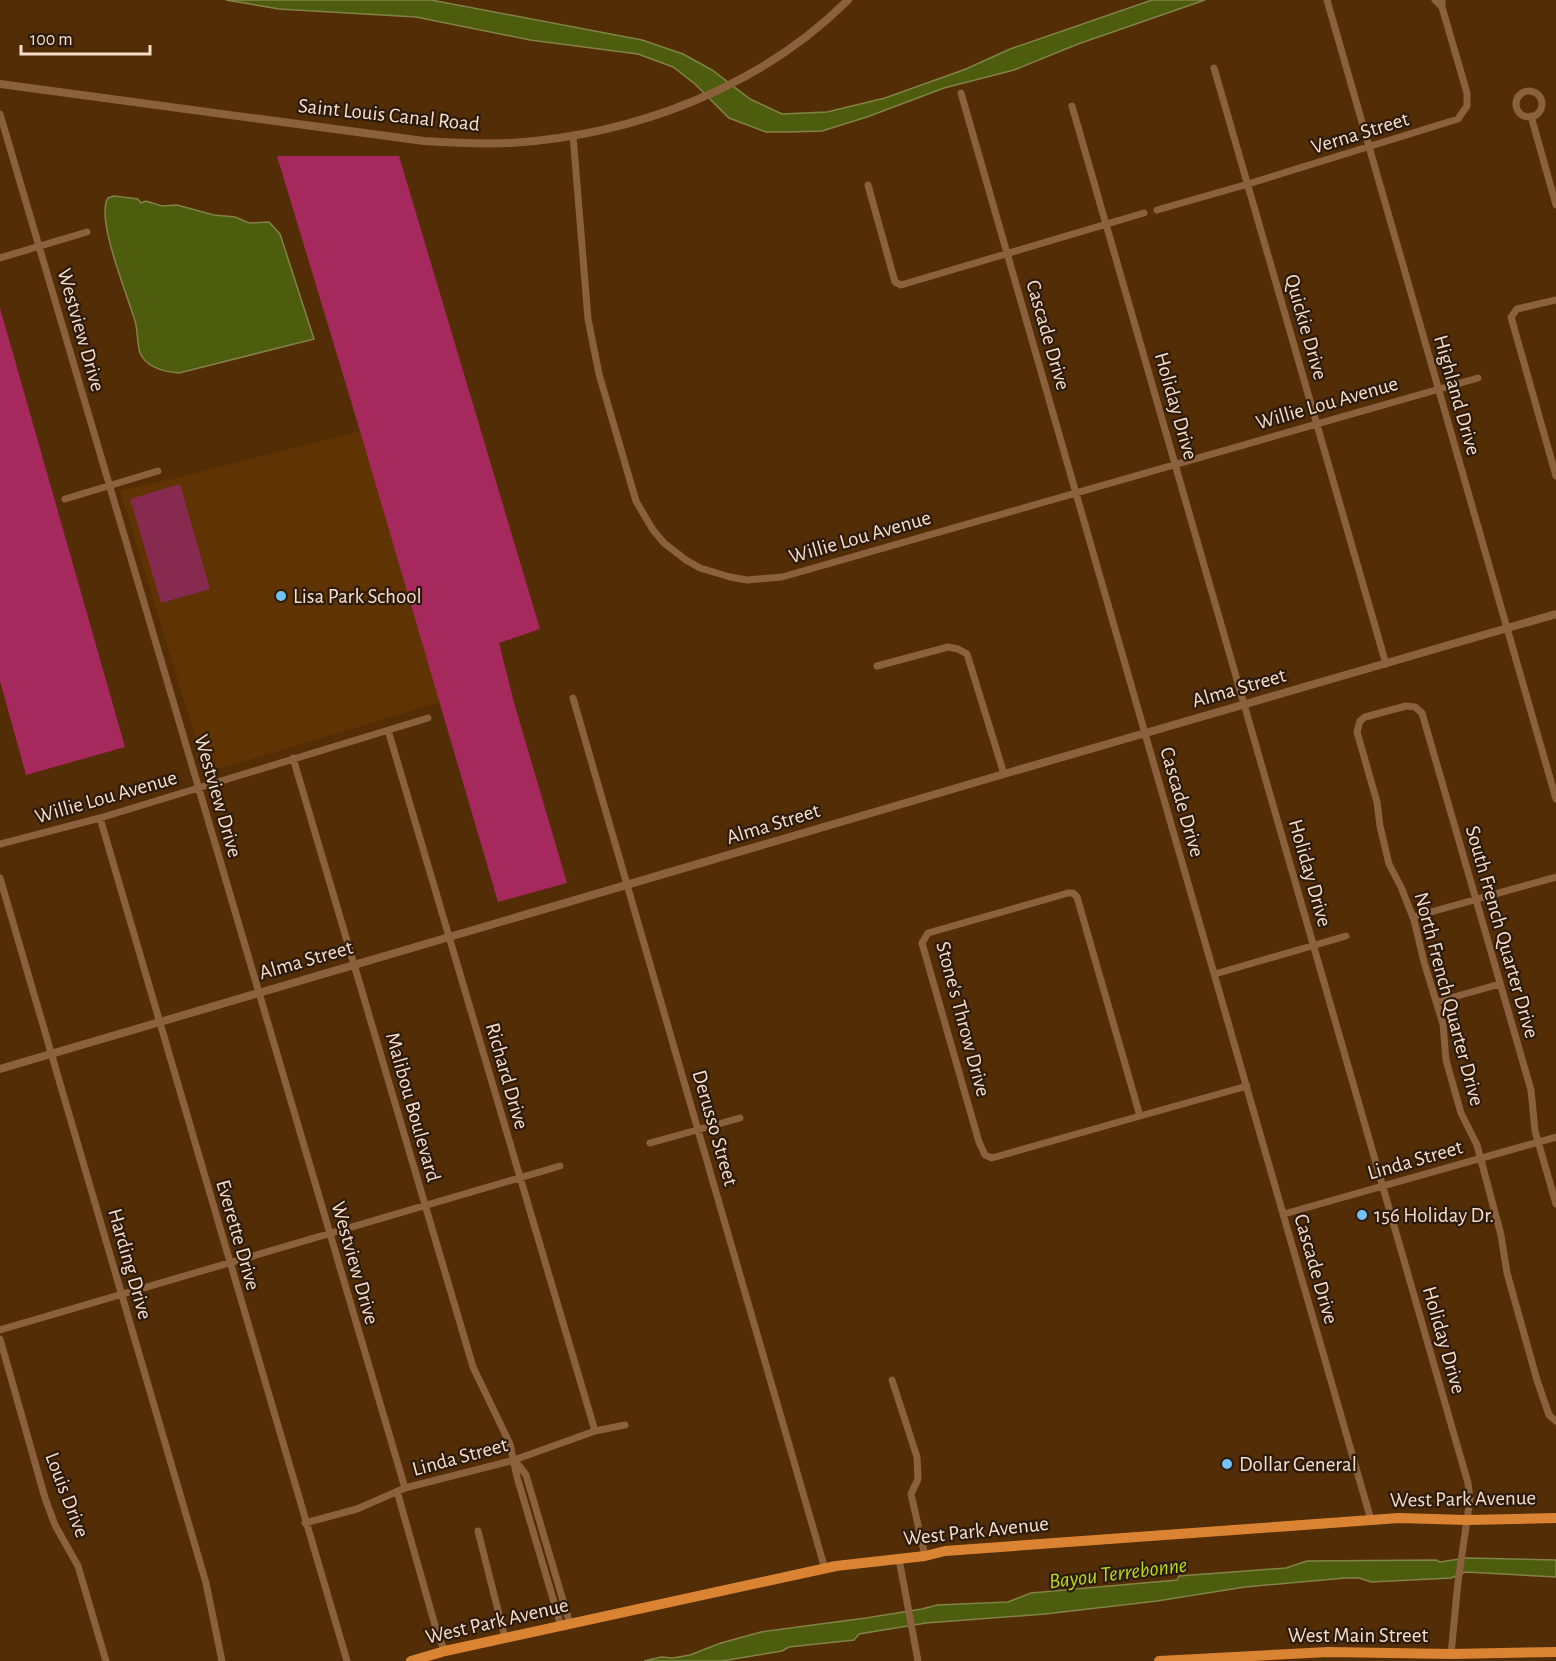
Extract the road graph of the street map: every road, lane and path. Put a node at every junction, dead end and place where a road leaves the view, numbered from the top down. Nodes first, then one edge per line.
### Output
1 (848, 0) edge
2 (1327, 0) edge
3 (1435, 0) edge
4 (1442, 3) edge
5 (1214, 68) dead end
6 (0, 84) edge
7 (961, 93) dead end
8 (1072, 106) dead end
9 (0, 114) edge
10 (1531, 116) dead end
11 (573, 135) junction
12 (1369, 147) junction
13 (1248, 184) junction
14 (868, 185) dead end
15 (1556, 205) edge
16 (1157, 210) dead end
17 (1144, 213) dead end
18 (1107, 224) junction
19 (87, 232) dead end
20 (40, 246) junction
21 (1007, 253) junction
22 (0, 258) edge
23 (1556, 300) edge
24 (1478, 378) dead end
25 (1438, 389) junction
26 (1317, 423) junction
27 (1176, 464) junction
28 (158, 471) dead end
29 (1556, 477) edge
30 (110, 486) junction
31 (1076, 492) junction
32 (65, 499) dead end
33 (1556, 614) edge
34 (1507, 628) junction
35 (1386, 664) junction
36 (877, 666) dead end
37 (573, 698) dead end
38 (1245, 705) junction
39 (1415, 707) joint
40 (428, 718) dead end
41 (388, 730) junction
42 (1145, 733) junction
43 (293, 758) junction
44 (1004, 774) junction
45 (198, 787) junction
46 (1556, 799) edge
47 (100, 818) junction
48 (0, 844) edge
49 (1556, 877) edge
50 (0, 878) edge
51 (628, 885) junction
52 (1476, 898) junction
53 (1413, 917) junction
54 (1346, 936) dead end
55 (449, 937) junction
56 (1314, 945) junction
57 (354, 965) junction
58 (1215, 974) junction
59 (1500, 984) junction
60 (259, 993) junction
61 (1436, 1002) junction
62 (159, 1023) junction
63 (52, 1054) junction
64 (0, 1069) edge
65 (1247, 1086) junction
66 (1140, 1116) junction
67 (740, 1118) dead end
68 (699, 1130) junction
69 (1556, 1137) edge
70 (1538, 1142) junction
71 (650, 1143) dead end
72 (1480, 1159) junction
73 (560, 1166) dead end
74 (520, 1178) junction
75 (1383, 1186) junction
76 (1556, 1204) edge
77 (425, 1205) junction
78 (1284, 1214) junction
79 (329, 1234) junction
80 (230, 1264) junction
81 (122, 1295) junction
82 (0, 1330) edge
83 (0, 1339) edge
84 (892, 1380) dead end
85 (1556, 1421) edge
86 (625, 1425) dead end
87 (595, 1431) junction
88 (514, 1460) junction
89 (405, 1488) junction
90 (397, 1491) junction
91 (1556, 1518) edge
92 (1371, 1520) junction
93 (1467, 1520) junction
94 (305, 1523) junction
95 (478, 1531) dead end
96 (925, 1556) junction
97 (899, 1559) junction
98 (825, 1569) junction
99 (565, 1625) junction
100 (506, 1638) junction
101 (445, 1652) junction
102 (1556, 1652) edge
103 (1450, 1654) junction
104 (1375, 1656) edge
105 (106, 1661) edge
106 (222, 1661) edge
107 (347, 1661) edge
108 (411, 1661) edge
109 (918, 1661) edge
110 (1160, 1661) edge

1 - 11 street, Saint Louis Canal Road
2 - 12 street, Highland Drive
3 - 4 street, Verna Street
4 - 12 street, Verna Street
5 - 13 street, Quickie Drive
6 - 11 street, Saint Louis Canal Road
7 - 21 street, Cascade Drive
8 - 18 street, Holiday Drive
9 - 20 street, Westview Drive
10 - 15 street
11 - 31 street, Willie Lou Avenue
12 - 13 street, Verna Street
12 - 25 street, Highland Drive
13 - 16 street, Verna Street
13 - 26 street, Quickie Drive
14 - 21 street
17 - 18 street
18 - 21 street
18 - 27 street, Holiday Drive
19 - 20 street
20 - 22 street
20 - 30 street, Westview Drive
21 - 31 street, Cascade Drive
23 - 29 street
24 - 25 street, Willie Lou Avenue
25 - 26 street, Willie Lou Avenue
25 - 34 street, Highland Drive
26 - 27 street, Willie Lou Avenue
26 - 35 street, Quickie Drive
27 - 31 street, Willie Lou Avenue
27 - 38 street, Holiday Drive
28 - 30 street
30 - 32 street
30 - 45 street, Westview Drive
31 - 42 street, Cascade Drive
33 - 34 street, Alma Street
34 - 35 street, Alma Street
34 - 46 street, Highland Drive
35 - 38 street, Alma Street
36 - 44 street
37 - 51 street, Derusso Street
38 - 42 street, Alma Street
38 - 56 street, Holiday Drive
39 - 52 street, South French Quarter Drive
39 - 53 street, North French Quarter Drive
40 - 41 street, Willie Lou Avenue
41 - 43 street, Willie Lou Avenue
41 - 55 street, Richard Drive
42 - 44 street, Alma Street
42 - 58 street, Cascade Drive
43 - 45 street, Willie Lou Avenue
43 - 57 street, Malibou Boulevard
44 - 51 street, Alma Street
45 - 47 street, Willie Lou Avenue
45 - 60 street, Westview Drive
47 - 48 street, Willie Lou Avenue
47 - 62 street, Everette Drive
49 - 52 street
50 - 63 street, Harding Drive
51 - 55 street, Alma Street
51 - 68 street, Derusso Street
52 - 53 street
52 - 59 street, South French Quarter Drive
53 - 61 street, North French Quarter Drive
54 - 56 street
55 - 57 street, Alma Street
55 - 74 street, Richard Drive
56 - 58 street
56 - 75 street, Holiday Drive
57 - 60 street, Alma Street
57 - 77 street, Malibou Boulevard
58 - 65 street, Cascade Drive
59 - 61 street
59 - 70 street, South French Quarter Drive
60 - 62 street, Alma Street
60 - 79 street, Westview Drive
61 - 72 street, North French Quarter Drive
62 - 63 street, Alma Street
62 - 80 street, Everette Drive
63 - 64 street, Alma Street
63 - 81 street, Harding Drive
65 - 66 street, Stone's Throw Drive
65 - 78 street, Cascade Drive
66 - 66 street, Stone's Throw Drive
67 - 68 street
68 - 71 street
68 - 98 street, Derusso Street
69 - 70 street, Linda Street
70 - 72 street, Linda Street
70 - 76 street, South French Quarter Drive
72 - 75 street, Linda Street
72 - 85 street, North French Quarter Drive
73 - 74 street
74 - 77 street
74 - 87 street, Richard Drive
75 - 78 street, Linda Street
75 - 93 street, Holiday Drive
77 - 79 street
77 - 88 street, Malibou Boulevard
78 - 92 street, Cascade Drive
79 - 80 street
79 - 89 street, Westview Drive
80 - 81 street
80 - 94 street, Everette Drive
81 - 82 street
81 - 106 street, Harding Drive
83 - 105 street, Louis Drive
84 - 96 street
86 - 87 street, Linda Street
87 - 88 street, Linda Street
88 - 89 street, Linda Street
88 - 99 street, Malibou Boulevard
89 - 90 street, Linda Street
90 - 94 street, Linda Street
90 - 101 street
91 - 93 main road, West Park Avenue
92 - 93 main road, West Park Avenue
92 - 96 main road, West Park Avenue
93 - 103 street, Holiday Drive
94 - 107 street, Everette Drive
95 - 100 street
96 - 97 main road, West Park Avenue
97 - 98 main road, West Park Avenue
97 - 109 street
98 - 99 main road, West Park Avenue
99 - 100 main road, West Park Avenue
100 - 101 main road, West Park Avenue
101 - 108 main road, West Park Avenue
102 - 103 main road, West Main Street
103 - 104 main road, West Main Street
104 - 110 main road, West Main Street

